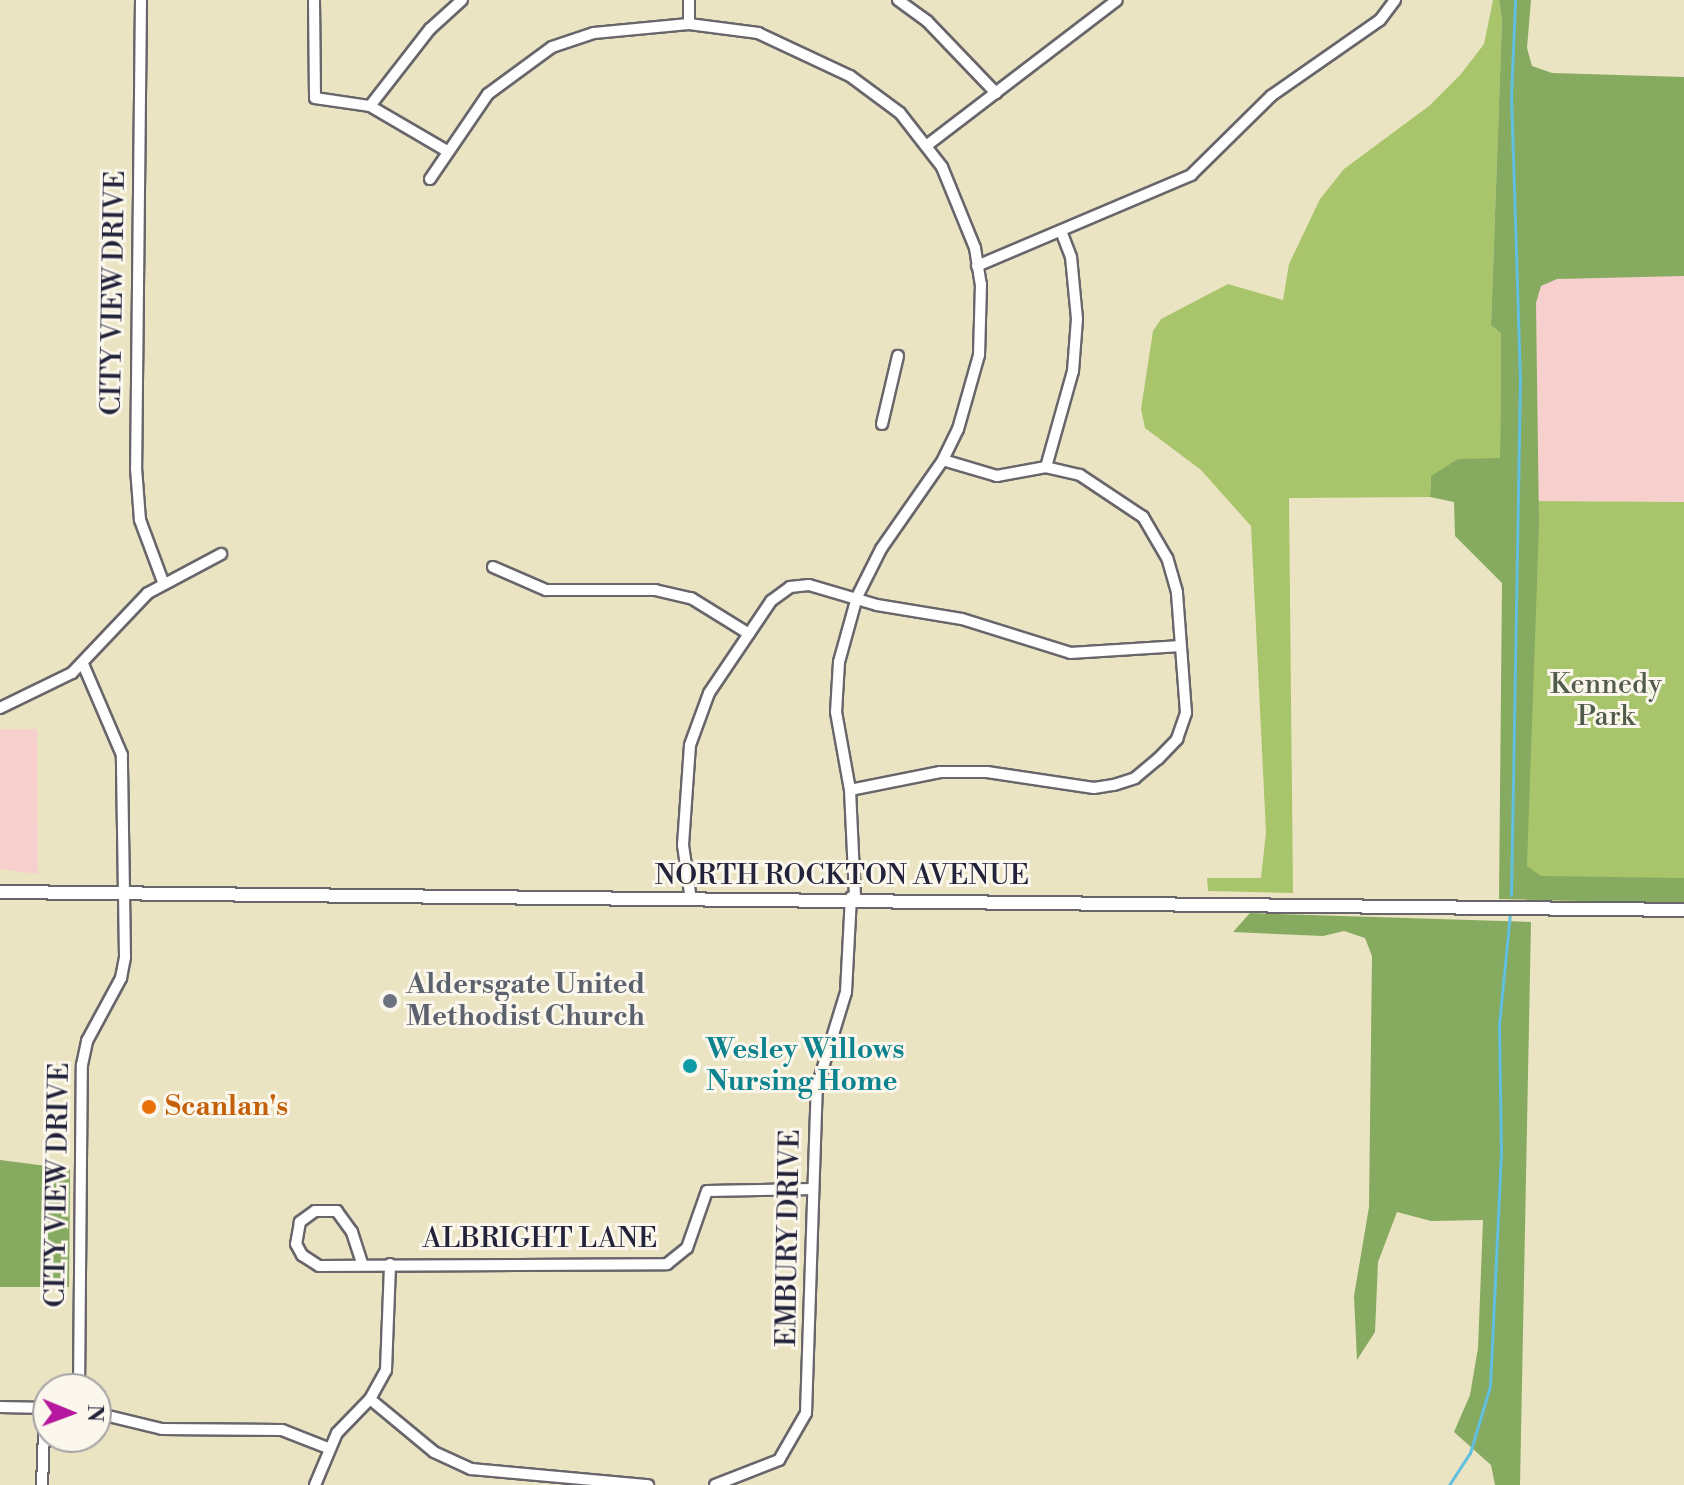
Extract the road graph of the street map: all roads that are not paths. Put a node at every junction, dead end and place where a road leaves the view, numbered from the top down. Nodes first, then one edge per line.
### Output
1 (141, 0) edge
2 (314, 0) edge
3 (462, 0) edge
4 (689, 0) edge
5 (898, 0) edge
6 (1117, 0) edge
7 (1395, 0) edge
8 (689, 24) junction
9 (996, 93) junction
10 (370, 106) junction
11 (926, 146) junction
12 (447, 151) junction
13 (430, 179) dead end
14 (1061, 231) junction
15 (977, 266) junction
16 (898, 356) dead end
17 (882, 424) dead end
18 (943, 460) junction
19 (1046, 467) junction
20 (221, 554) dead end
21 (493, 567) dead end
22 (163, 582) junction
23 (857, 597) junction
24 (749, 634) junction
25 (1180, 646) junction
26 (83, 664) junction
27 (0, 708) edge
28 (850, 790) junction
29 (0, 892) edge
30 (123, 895) junction
31 (853, 897) junction
32 (691, 900) junction
33 (1684, 910) edge
34 (813, 1189) junction
35 (362, 1263) junction
36 (390, 1264) junction
37 (79, 1373) edge
38 (370, 1399) junction
39 (0, 1407) edge
40 (32, 1408) edge
41 (112, 1417) edge
42 (328, 1448) junction
43 (44, 1453) edge
44 (42, 1485) edge
45 (315, 1485) edge
46 (648, 1485) edge
47 (715, 1485) edge

1 - 22 street, CITY VIEW DRIVE
2 - 10 street
3 - 10 street
4 - 8 street
5 - 9 street
6 - 9 street
7 - 14 street
8 - 11 street, EMBURY DRIVE
8 - 12 street, EMBURY DRIVE
9 - 11 street
10 - 12 street
11 - 15 street, EMBURY DRIVE
12 - 13 street, EMBURY DRIVE
14 - 15 street
14 - 19 street
15 - 18 street, EMBURY DRIVE
16 - 17 street
18 - 19 street
18 - 23 street, EMBURY DRIVE
19 - 25 street
20 - 22 street
21 - 24 street
22 - 26 street
23 - 24 street
23 - 25 street
23 - 28 street, EMBURY DRIVE
24 - 32 street
25 - 28 street
26 - 27 street
26 - 30 street, CITY VIEW DRIVE
28 - 31 street, EMBURY DRIVE
29 - 30 street, NORTH ROCKTON AVENUE
30 - 32 street, NORTH ROCKTON AVENUE
30 - 37 street, CITY VIEW DRIVE
31 - 32 street, NORTH ROCKTON AVENUE
31 - 33 street, NORTH ROCKTON AVENUE
31 - 34 street, EMBURY DRIVE
34 - 36 street, ALBRIGHT LANE
34 - 47 street, EMBURY DRIVE
35 - 35 street, ALBRIGHT LANE
35 - 36 street, ALBRIGHT LANE
36 - 38 street
38 - 42 street
38 - 46 street
39 - 40 street
41 - 42 street
42 - 45 street
43 - 44 street

